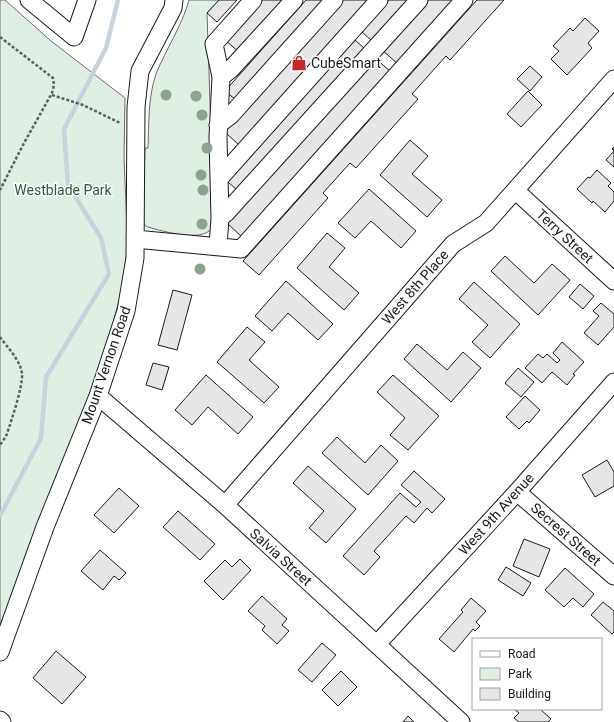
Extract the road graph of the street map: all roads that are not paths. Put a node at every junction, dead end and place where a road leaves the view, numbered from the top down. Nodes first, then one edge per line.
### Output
1 (29, 0) edge
2 (87, 0) edge
3 (174, 0) edge
4 (253, 0) edge
5 (294, 0) edge
6 (334, 0) edge
7 (379, 0) edge
8 (418, 0) edge
9 (464, 0) edge
10 (221, 77) junction
11 (614, 79) edge
12 (218, 125) junction
13 (219, 179) junction
14 (516, 190) junction
15 (220, 218) junction
16 (135, 239) junction
17 (218, 246) junction
18 (614, 281) edge
19 (614, 382) edge
20 (98, 396) junction
21 (517, 492) junction
22 (225, 506) junction
23 (614, 576) edge
24 (377, 644) junction
25 (0, 652) edge
26 (461, 722) edge

1 - 2 street
3 - 16 street, Mount Vernon Road
4 - 10 street
5 - 10 street
6 - 12 street
7 - 13 street
8 - 15 street
9 - 17 street
10 - 12 street
11 - 14 street, West 8th Place
12 - 13 street
13 - 15 street
14 - 18 street, Terry Street
14 - 22 street, West 8th Place
15 - 17 street
16 - 17 street
16 - 20 street, Mount Vernon Road
19 - 21 street, West 9th Avenue
20 - 22 street, Salvia Street
20 - 25 street, Mount Vernon Road
21 - 23 street, Secrest Street
21 - 24 street, West 9th Avenue
22 - 24 street, Salvia Street
24 - 26 street, Salvia Street

